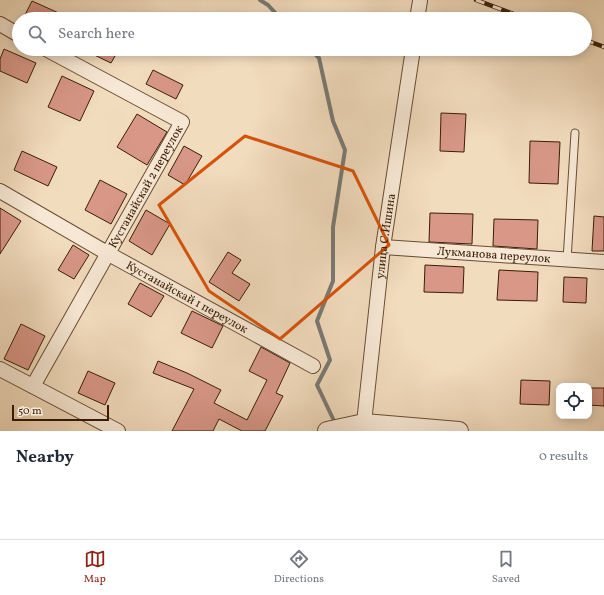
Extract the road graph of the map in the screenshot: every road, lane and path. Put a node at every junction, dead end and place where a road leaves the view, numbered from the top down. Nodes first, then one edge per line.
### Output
1 (420, 1) edge
2 (418, 12) edge
3 (0, 24) edge
4 (12, 31) edge
5 (59, 56) edge
6 (412, 56) edge
7 (575, 133) dead end
8 (0, 191) edge
9 (384, 247) junction
10 (107, 253) junction
11 (567, 260) junction
12 (604, 262) edge
13 (313, 366) dead end
14 (0, 369) edge
15 (33, 386) junction
16 (364, 423) junction
17 (118, 431) edge
18 (327, 431) edge
19 (459, 431) edge

1 - 2 street
3 - 4 street
5 - 10 street, Кустанайскай 2 переулок
6 - 9 street, улица С.Ишина
7 - 11 lane
8 - 10 street, Кустанайскай 1 переулок
9 - 11 street, Лукманова переулок
9 - 16 street, улица С.Ишина
10 - 13 street, Кустанайскай 1 переулок
10 - 15 street, Кустанайскай 2 переулок
11 - 12 street, Лукманова переулок
14 - 15 street
15 - 17 street
16 - 18 street
16 - 19 street

